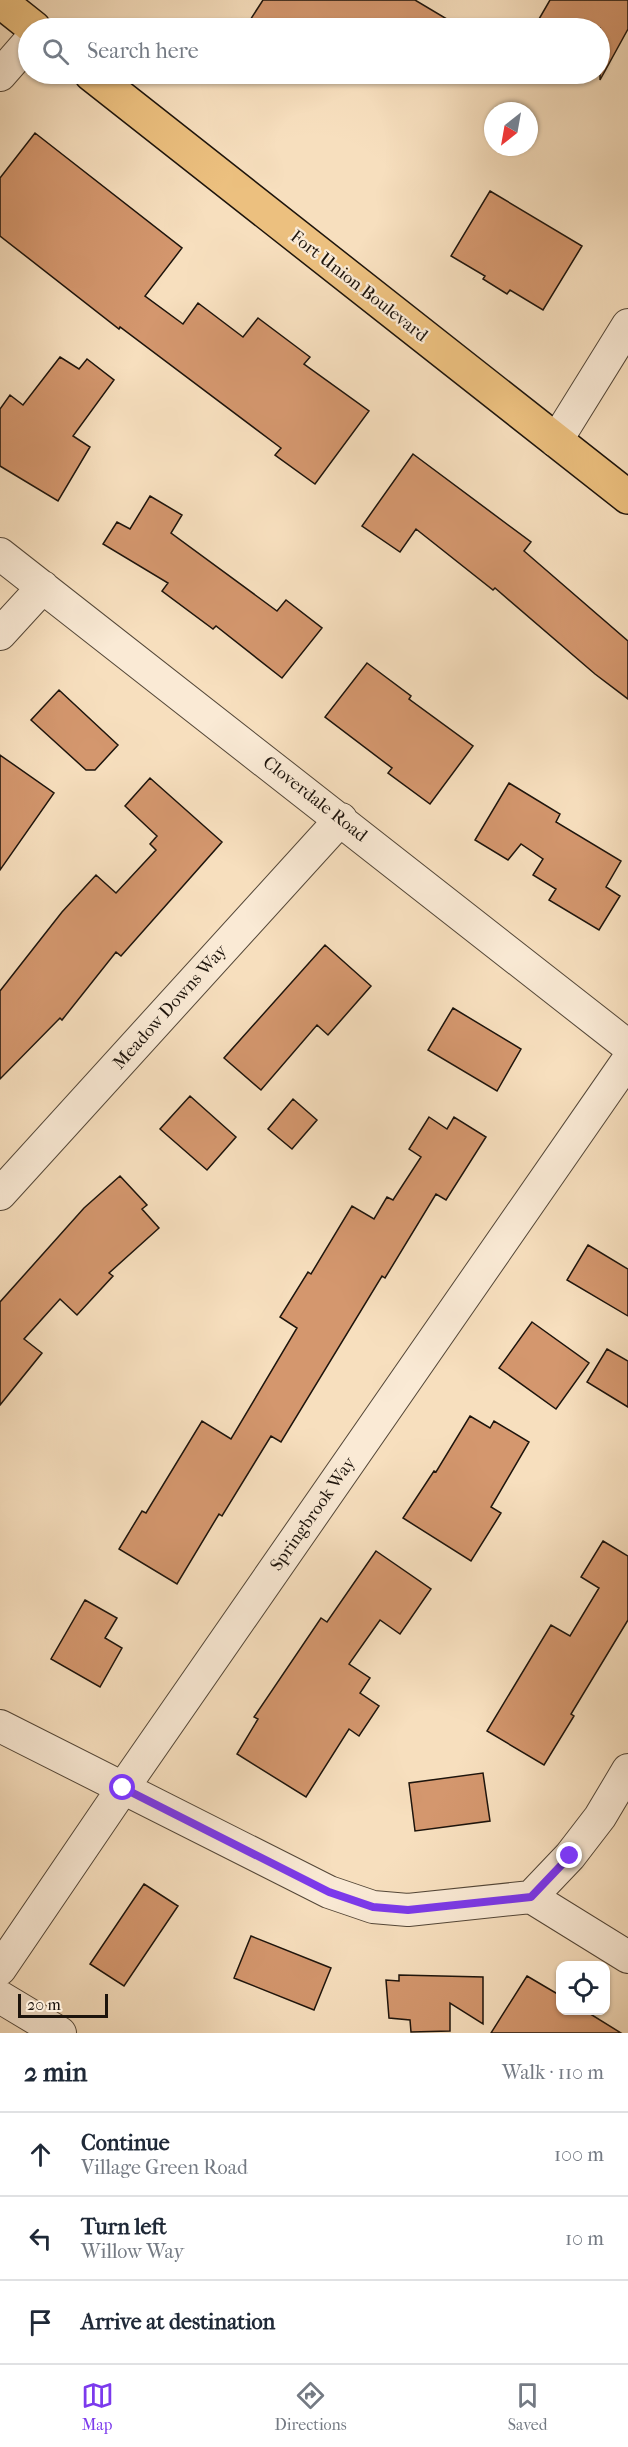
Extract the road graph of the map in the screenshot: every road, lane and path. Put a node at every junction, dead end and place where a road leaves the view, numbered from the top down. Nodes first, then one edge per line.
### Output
1 (0, 2) edge
2 (21, 18) edge
3 (18, 54) edge
4 (0, 75) edge
5 (104, 84) edge
6 (628, 325) edge
7 (556, 441) junction
8 (628, 497) edge
9 (0, 554) edge
10 (43, 587) junction
11 (0, 634) edge
12 (341, 819) junction
13 (628, 1046) edge
14 (628, 1060) edge
15 (0, 1194) edge
16 (0, 1726) edge
17 (628, 1770) edge
18 (123, 1788) junction
19 (531, 1897) junction
20 (628, 1957) edge
21 (0, 1969) edge
22 (0, 1997) edge
23 (60, 2033) edge

1 - 2 main road
3 - 4 street
5 - 7 main road, Fort Union Boulevard
6 - 7 street
7 - 8 main road, Fort Union Boulevard
9 - 10 street, Cloverdale Road
10 - 11 street
10 - 12 street, Cloverdale Road
12 - 13 street, Cloverdale Road
12 - 15 street, Meadow Downs Way
14 - 18 street, Springbrook Way
16 - 18 street
17 - 19 street
18 - 19 street
18 - 21 street, Springbrook Way
19 - 20 street
22 - 23 street

